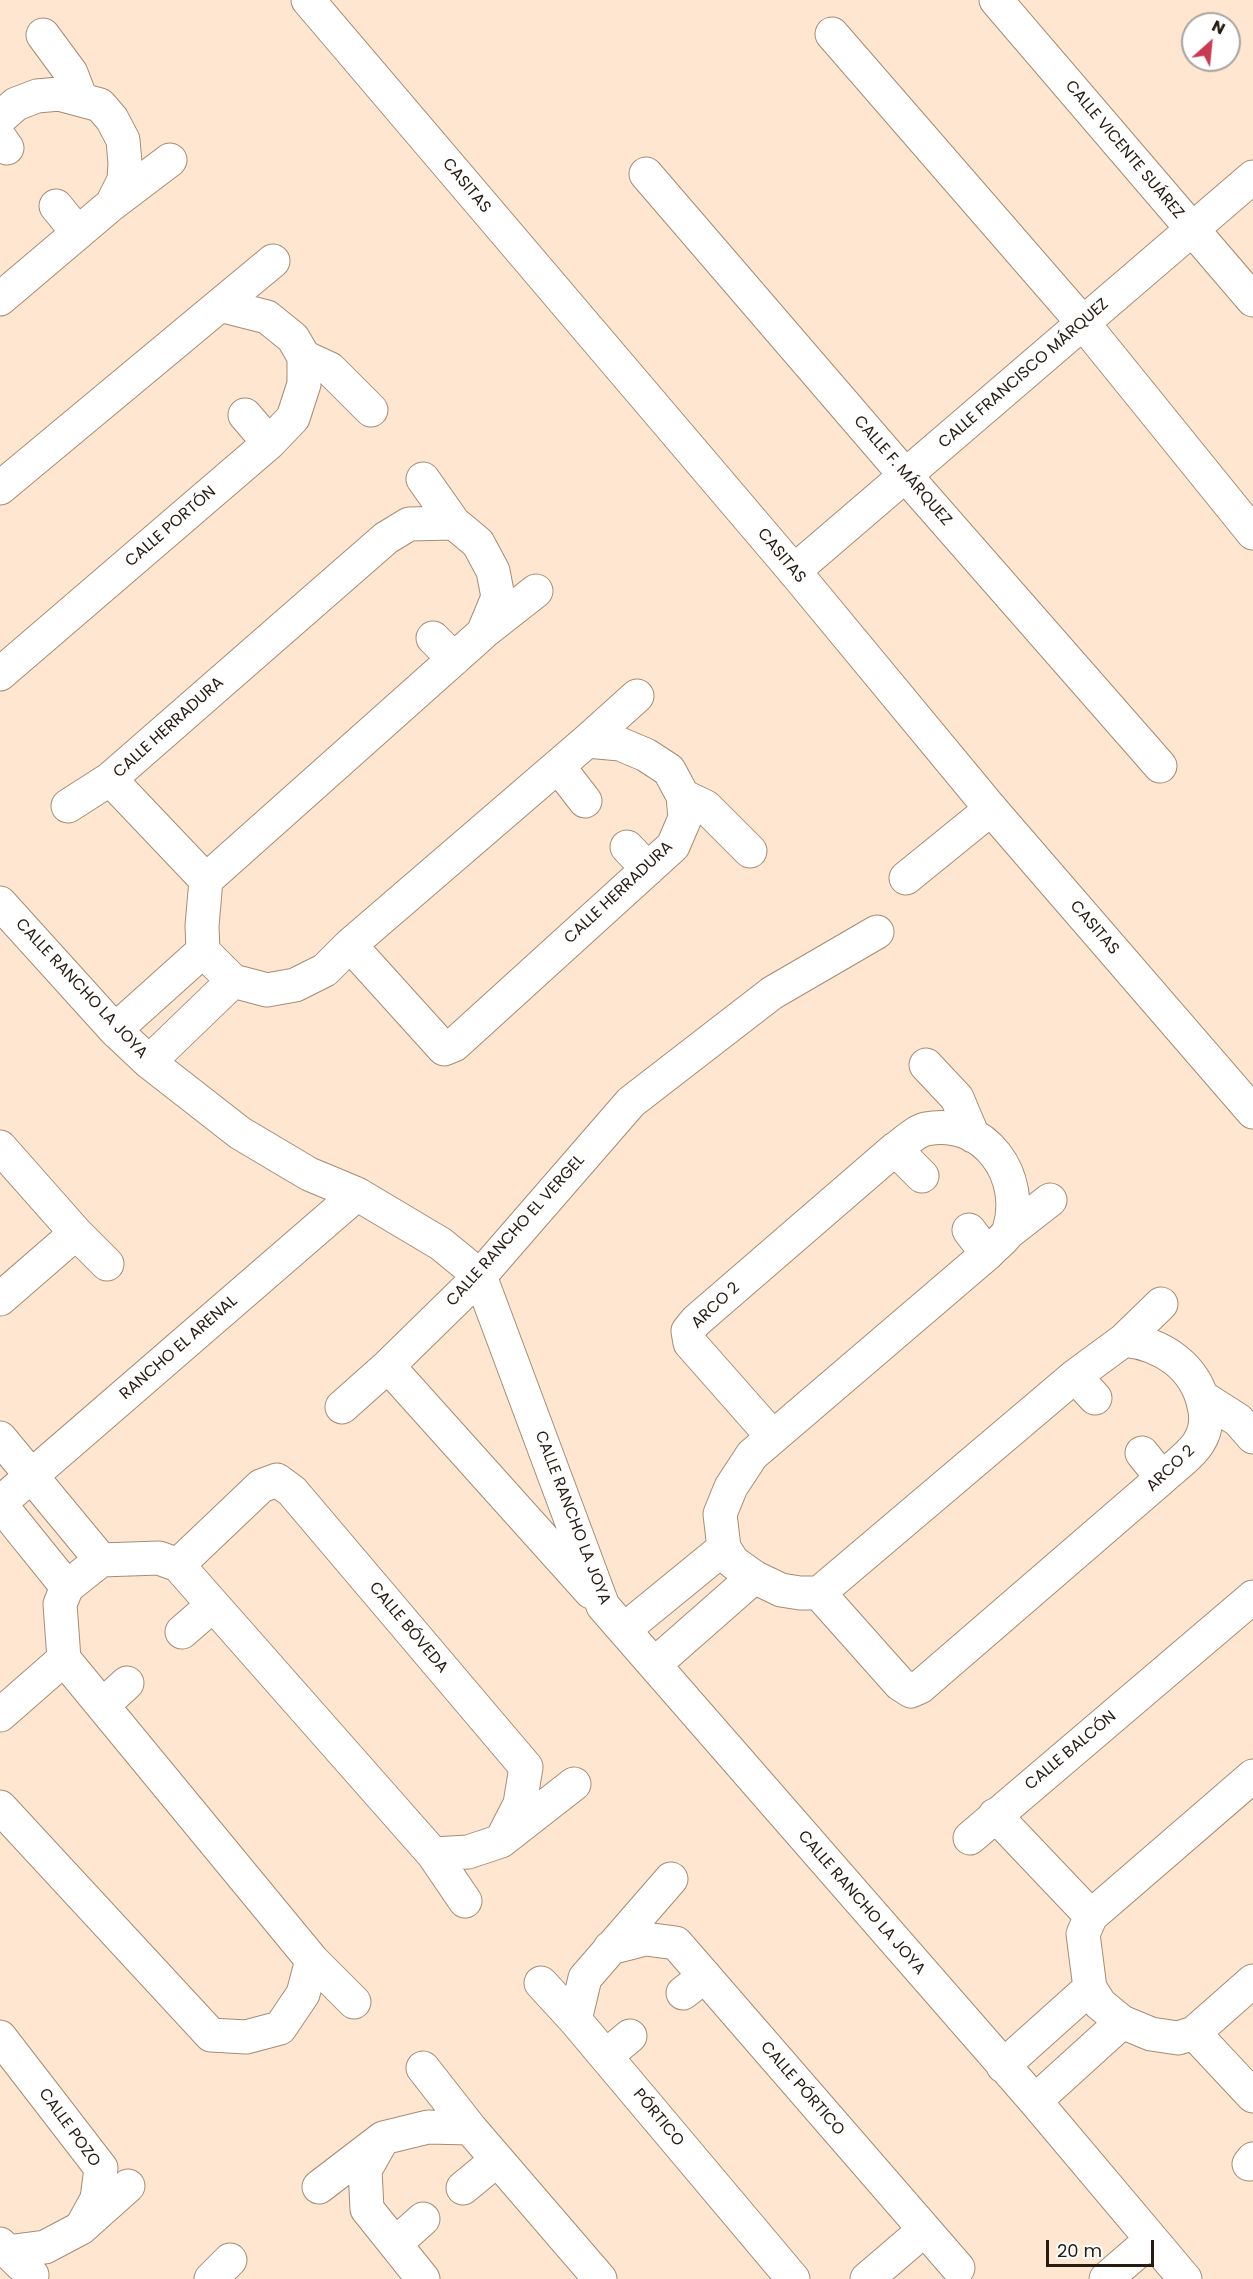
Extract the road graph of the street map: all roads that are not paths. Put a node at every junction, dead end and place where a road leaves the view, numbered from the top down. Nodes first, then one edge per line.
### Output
1 (308, 0) edge
2 (996, 0) edge
3 (832, 33) dead end
4 (43, 35) dead end
5 (81, 99) junction
6 (2, 134) edge
7 (170, 160) dead end
8 (646, 174) dead end
9 (1253, 177) edge
10 (111, 204) junction
11 (56, 206) dead end
12 (1191, 230) junction
13 (78, 233) junction
14 (273, 261) dead end
15 (0, 299) edge
16 (1253, 300) edge
17 (220, 305) junction
18 (1083, 323) junction
19 (304, 357) junction
20 (371, 410) dead end
21 (245, 415) dead end
22 (269, 442) junction
23 (905, 475) junction
24 (423, 479) dead end
25 (0, 488) edge
26 (454, 523) junction
27 (1253, 532) edge
28 (794, 571) junction
29 (536, 591) dead end
30 (483, 633) junction
31 (4, 662) edge
32 (637, 696) dead end
33 (587, 741) junction
34 (558, 766) junction
35 (1160, 766) dead end
36 (110, 778) junction
37 (683, 796) junction
38 (585, 801) dead end
39 (68, 806) dead end
40 (991, 809) junction
41 (750, 851) dead end
42 (906, 878) dead end
43 (206, 880) junction
44 (0, 903) edge
45 (877, 932) dead end
46 (350, 945) junction
47 (203, 951) junction
48 (233, 981) junction
49 (115, 1030) junction
50 (149, 1062) junction
51 (926, 1065) dead end
52 (1253, 1112) edge
53 (974, 1136) junction
54 (0, 1147) edge
55 (895, 1149) junction
56 (922, 1176) dead end
57 (357, 1194) junction
58 (1050, 1200) dead end
59 (76, 1233) junction
60 (988, 1238) junction
61 (107, 1264) dead end
62 (480, 1276) junction
63 (0, 1299) edge
64 (1161, 1304) dead end
65 (1124, 1340) junction
66 (388, 1366) junction
67 (1202, 1397) junction
68 (342, 1407) dead end
69 (772, 1436) junction
70 (1253, 1437) edge
71 (0, 1438) edge
72 (32, 1475) junction
73 (0, 1503) edge
74 (724, 1548) junction
75 (101, 1560) junction
76 (178, 1565) junction
77 (754, 1577) junction
78 (67, 1587) junction
79 (819, 1593) junction
80 (1253, 1597) edge
81 (213, 1605) junction
82 (614, 1618) junction
83 (182, 1632) dead end
84 (64, 1659) junction
85 (655, 1664) junction
86 (127, 1683) dead end
87 (102, 1705) junction
88 (0, 1715) edge
89 (1253, 1776) edge
90 (574, 1785) dead end
91 (0, 1807) edge
92 (995, 1815) junction
93 (970, 1838) dead end
94 (501, 1841) junction
95 (433, 1854) junction
96 (671, 1880) dead end
97 (465, 1901) dead end
98 (1091, 1916) junction
99 (610, 1948) junction
100 (312, 1960) junction
101 (1253, 1981) edge
102 (541, 1983) dead end
103 (1090, 1988) junction
104 (354, 2002) dead end
105 (575, 2020) junction
106 (1122, 2022) junction
107 (1194, 2032) junction
108 (0, 2037) edge
109 (1003, 2066) junction
110 (423, 2068) dead end
111 (1253, 2096) edge
112 (1035, 2101) junction
113 (470, 2128) junction
114 (383, 2139) junction
115 (497, 2160) junction
116 (128, 2186) dead end
117 (319, 2187) dead end
118 (463, 2188) dead end
119 (423, 2219) dead end
120 (81, 2228) junction
121 (923, 2231) junction
122 (1151, 2240) junction
123 (395, 2244) junction
124 (3, 2248) edge
125 (958, 2268) dead end
126 (32, 2275) dead end
127 (785, 2276) edge
128 (423, 2279) edge
129 (600, 2279) edge
130 (867, 2279) edge
131 (1106, 2279) edge
132 (1185, 2279) edge

1 - 28 street, CASITAS
2 - 12 street, CALLE VICENTE SUÁREZ
3 - 18 street
4 - 5 street
5 - 6 street
5 - 10 street
7 - 10 street
8 - 23 street, CALLE F. MÁRQUEZ
9 - 12 street, CALLE FRANCISCO MÁRQUEZ
10 - 13 street
11 - 13 street
12 - 16 street, CALLE VICENTE SUÁREZ
12 - 18 street, CALLE FRANCISCO MÁRQUEZ
13 - 15 street
14 - 17 street
17 - 19 street
17 - 25 street
18 - 23 street, CALLE FRANCISCO MÁRQUEZ
18 - 27 street
19 - 20 street
19 - 22 street, CALLE PORTÓN
21 - 22 street
22 - 31 street, CALLE PORTÓN
23 - 28 street, CALLE FRANCISCO MÁRQUEZ
23 - 35 street, CALLE F. MÁRQUEZ
24 - 26 street
26 - 30 street
26 - 36 street, CALLE HERRADURA
28 - 40 street, CASITAS
29 - 30 street
30 - 43 street
32 - 33 street
33 - 34 street
33 - 37 street
34 - 38 street
34 - 46 street
36 - 39 street
36 - 43 street, CALLE HERRADURA
37 - 41 street
37 - 46 street, CALLE HERRADURA
40 - 42 street
40 - 52 street, CASITAS
43 - 47 street
44 - 49 street, CALLE RANCHO LA JOYA
45 - 62 street, CALLE RANCHO EL VERGEL
46 - 48 street
47 - 48 street
47 - 49 street
48 - 50 street
49 - 50 street, CALLE RANCHO LA JOYA
50 - 57 street, CALLE RANCHO LA JOYA
51 - 53 street
53 - 55 street, ARCO 2
53 - 60 street, ARCO 2
54 - 59 street
55 - 56 street
55 - 69 street, ARCO 2
57 - 62 street, CALLE RANCHO LA JOYA
57 - 72 street, RANCHO EL ARENAL
58 - 60 street
59 - 61 street
59 - 63 street
60 - 69 street
62 - 66 street, CALLE RANCHO EL VERGEL
62 - 82 street, CALLE RANCHO LA JOYA
64 - 65 street
65 - 67 street, ARCO 2
65 - 79 street
66 - 68 street, CALLE RANCHO EL VERGEL
66 - 82 street
67 - 70 street
67 - 79 street, ARCO 2
69 - 74 street
71 - 72 street
72 - 73 street, RANCHO EL ARENAL
72 - 75 street
73 - 78 street
74 - 77 street
74 - 82 street
75 - 76 street
75 - 78 street
76 - 81 street
76 - 94 street, CALLE BÓVEDA
77 - 79 street
77 - 85 street
78 - 84 street
80 - 92 street, CALLE BALCÓN
81 - 83 street
81 - 95 street
82 - 85 street, CALLE RANCHO LA JOYA
84 - 87 street
84 - 88 street
85 - 109 street, CALLE RANCHO LA JOYA
86 - 87 street
87 - 100 street
89 - 98 street
90 - 94 street
91 - 100 street
92 - 93 street, CALLE BALCÓN
92 - 98 street
94 - 95 street
95 - 97 street
96 - 99 street
98 - 103 street
99 - 105 street
99 - 121 street, CALLE PÓRTICO
100 - 104 street
101 - 107 street
102 - 105 street
103 - 106 street
103 - 109 street
105 - 127 street, PÓRTICO
106 - 107 street
106 - 112 street
107 - 111 street
108 - 120 street, CALLE POZO
109 - 112 street, CALLE RANCHO LA JOYA
110 - 113 street
112 - 122 street, CALLE RANCHO LA JOYA
113 - 114 street
113 - 115 street
114 - 117 street
114 - 123 street
115 - 118 street
115 - 129 street
116 - 120 street
119 - 123 street
120 - 124 street
121 - 125 street, CALLE PÓRTICO
121 - 130 street
122 - 131 street
122 - 132 street, CALLE RANCHO LA JOYA
123 - 128 street
124 - 126 street

